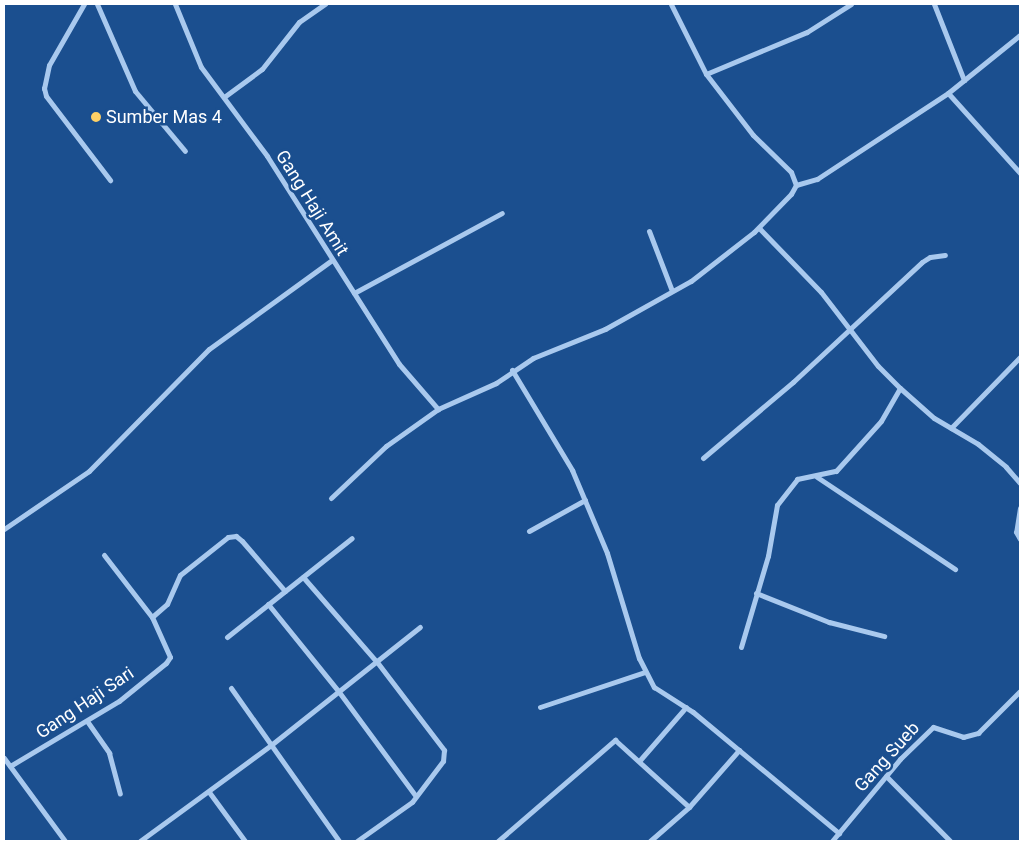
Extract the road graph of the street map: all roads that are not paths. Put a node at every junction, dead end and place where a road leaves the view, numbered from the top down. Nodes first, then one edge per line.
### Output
1 (84, 4) edge
2 (97, 4) edge
3 (175, 4) edge
4 (326, 4) edge
5 (671, 4) edge
6 (851, 4) edge
7 (934, 4) edge
8 (1020, 34) edge
9 (706, 74) junction
10 (964, 80) junction
11 (948, 93) junction
12 (224, 97) junction
13 (185, 151) dead end
14 (1020, 172) edge
15 (110, 180) dead end
16 (796, 185) junction
17 (502, 213) dead end
18 (759, 228) junction
19 (649, 230) dead end
20 (945, 255) dead end
21 (332, 260) junction
22 (672, 292) junction
23 (354, 293) junction
24 (849, 329) junction
25 (1020, 357) edge
26 (512, 370) junction
27 (900, 388) junction
28 (438, 409) junction
29 (951, 428) junction
30 (703, 458) dead end
31 (817, 477) junction
32 (1020, 483) edge
33 (331, 498) dead end
34 (585, 500) junction
35 (1020, 508) edge
36 (4, 529) edge
37 (529, 532) dead end
38 (352, 538) dead end
39 (1020, 539) edge
40 (104, 555) dead end
41 (955, 569) dead end
42 (303, 577) junction
43 (284, 591) junction
44 (756, 593) junction
45 (268, 604) junction
46 (152, 617) junction
47 (420, 627) dead end
48 (884, 636) dead end
49 (227, 637) dead end
50 (741, 646) dead end
51 (377, 662) junction
52 (645, 672) junction
53 (232, 688) dead end
54 (1020, 691) edge
55 (339, 692) junction
56 (540, 707) dead end
57 (686, 707) junction
58 (88, 720) junction
59 (271, 745) junction
60 (739, 750) junction
61 (4, 758) edge
62 (640, 760) junction
63 (10, 766) junction
64 (886, 776) junction
65 (209, 792) junction
66 (120, 794) dead end
67 (415, 795) junction
68 (690, 807) junction
69 (839, 833) junction
70 (64, 841) edge
71 (140, 841) edge
72 (245, 841) edge
73 (339, 841) edge
74 (357, 841) edge
75 (498, 841) edge
76 (650, 841) edge
77 (832, 841) edge
78 (950, 841) edge

1 - 15 street
2 - 13 street
3 - 12 street, Gang Haji Amit
4 - 12 street
5 - 9 street
6 - 9 street
7 - 10 street
8 - 10 street
9 - 16 street
10 - 11 street
11 - 14 street
11 - 16 street
12 - 21 street, Gang Haji Amit
16 - 18 street
17 - 23 street
18 - 22 street
18 - 24 street
19 - 22 street
20 - 24 street
21 - 23 street, Gang Haji Amit
21 - 36 street
22 - 26 street
23 - 28 street, Gang Haji Amit
24 - 27 street
24 - 30 street
25 - 29 street
26 - 28 street
26 - 34 street
27 - 29 street
27 - 31 street
28 - 33 street
29 - 32 street
31 - 41 street
31 - 44 street
34 - 37 street
34 - 52 street
35 - 39 street
38 - 42 street
40 - 46 street
42 - 43 street
42 - 51 street
43 - 45 street
43 - 46 street
44 - 48 street
44 - 50 street
45 - 49 street
45 - 55 street
46 - 58 street, Gang Haji Sari
47 - 51 street
51 - 55 street
51 - 67 street
52 - 56 street
52 - 57 street
53 - 59 street
54 - 64 street, Gang Sueb
55 - 59 street
55 - 67 street
57 - 60 street
57 - 62 street
58 - 63 street, Gang Haji Sari
58 - 66 street
59 - 65 street
59 - 73 street
60 - 68 street
60 - 69 street
61 - 63 street
62 - 68 street
62 - 75 street
63 - 70 street
64 - 69 street, Gang Sueb
64 - 78 street
65 - 71 street
65 - 72 street
67 - 74 street
68 - 76 street
69 - 77 street, Gang Sueb

